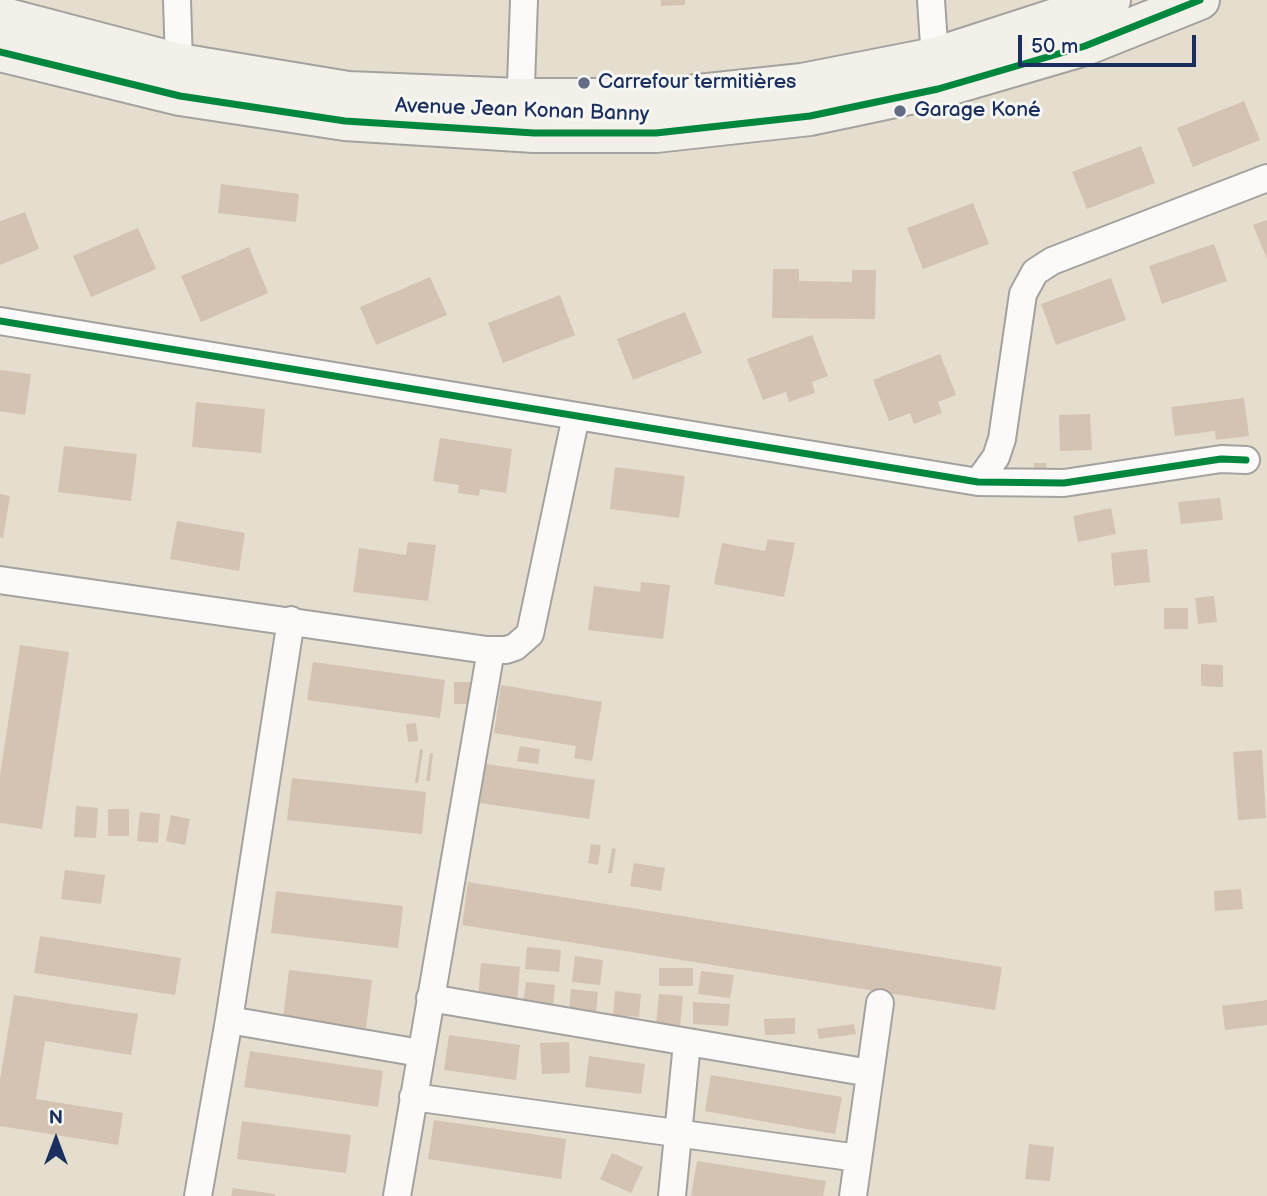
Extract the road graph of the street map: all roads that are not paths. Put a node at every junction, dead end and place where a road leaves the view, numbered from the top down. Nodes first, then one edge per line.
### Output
1 (524, 0) edge
2 (931, 0) edge
3 (1200, 0) edge
4 (172, 2) edge
5 (1103, 2) edge
6 (0, 16) edge
7 (0, 52) edge
8 (179, 63) junction
9 (936, 73) junction
10 (519, 115) junction
11 (1267, 178) edge
12 (0, 321) edge
13 (576, 416) junction
14 (1246, 460) dead end
15 (978, 482) junction
16 (0, 580) edge
17 (290, 620) junction
18 (491, 650) junction
19 (430, 998) junction
20 (880, 1003) dead end
21 (229, 1020) junction
22 (687, 1043) junction
23 (420, 1053) junction
24 (870, 1073) junction
25 (413, 1097) junction
26 (678, 1132) junction
27 (858, 1158) junction
28 (198, 1196) edge
29 (397, 1196) edge
30 (672, 1196) edge
31 (853, 1196) edge

1 - 10 street
2 - 9 street
3 - 9 street, Avenue Jean Konan Banny
4 - 8 street
5 - 9 street, Avenue Jean Konan Banny
6 - 8 street, Avenue Jean Konan Banny
7 - 10 street, Avenue Jean Konan Banny
8 - 10 street, Avenue Jean Konan Banny
9 - 10 street, Avenue Jean Konan Banny
11 - 15 street
12 - 13 street
13 - 15 street
13 - 18 street
14 - 15 street
16 - 17 street
17 - 18 street
17 - 21 street
18 - 19 street
19 - 22 street
19 - 23 street
20 - 24 street
21 - 23 street
21 - 28 street
22 - 24 street
22 - 26 street
23 - 25 street
24 - 27 street
25 - 26 street
25 - 29 street
26 - 27 street
26 - 30 street
27 - 31 street

